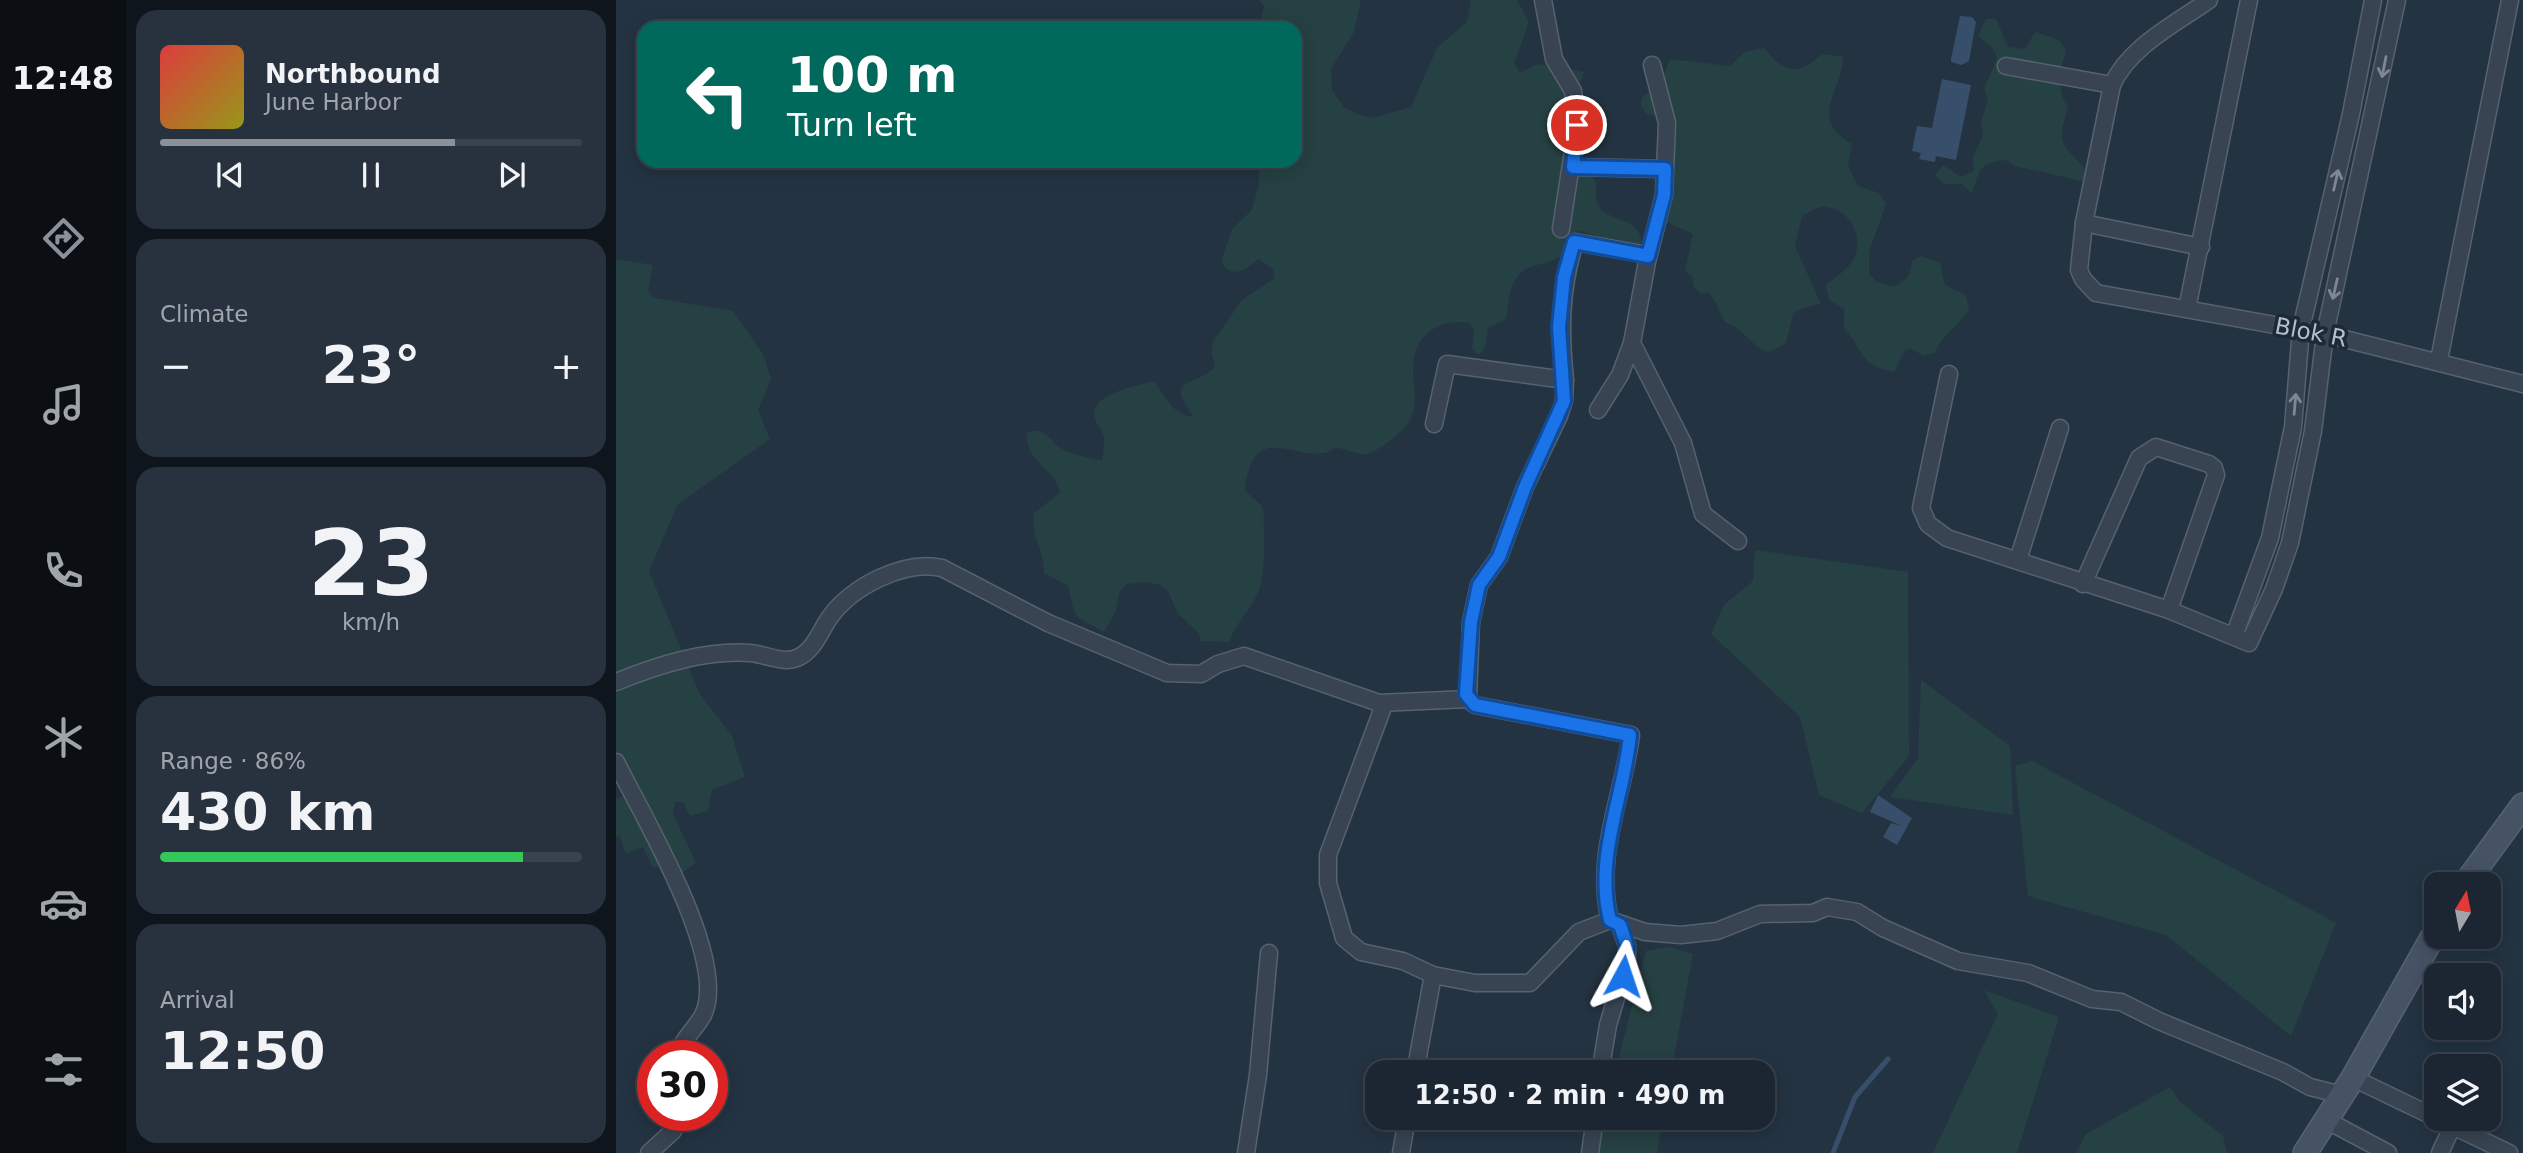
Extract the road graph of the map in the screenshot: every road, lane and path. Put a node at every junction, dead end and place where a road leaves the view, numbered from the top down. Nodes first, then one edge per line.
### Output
1 (1543, 0) edge
2 (2209, 0) edge
3 (2249, 0) edge
4 (2373, 0) edge
5 (2398, 0) edge
6 (2510, 0) edge
7 (1652, 65) dead end
8 (2006, 66) dead end
9 (2112, 85) junction
10 (2351, 114) junction
11 (2374, 118) junction
12 (1573, 167) junction
13 (1665, 169) junction
14 (2084, 223) junction
15 (1560, 229) dead end
16 (2201, 247) junction
17 (1648, 256) junction
18 (2187, 309) junction
19 (2301, 329) junction
20 (2325, 334) junction
21 (1632, 343) junction
22 (2439, 360) junction
23 (1949, 374) dead end
24 (1565, 380) junction
25 (2523, 384) edge
26 (1598, 410) dead end
27 (1434, 424) dead end
28 (2060, 428) dead end
29 (2284, 471) junction
30 (2305, 476) junction
31 (1738, 541) dead end
32 (2018, 560) junction
33 (2082, 584) junction
34 (2169, 610) junction
35 (2234, 636) junction
36 (616, 682) edge
37 (1468, 698) junction
38 (1379, 703) junction
39 (616, 762) edge
40 (2523, 804) edge
41 (2474, 872) edge
42 (1615, 922) junction
43 (2426, 949) edge
44 (1269, 953) dead end
45 (1433, 975) junction
46 (684, 1040) edge
47 (1417, 1060) edge
48 (1602, 1060) edge
49 (2347, 1086) junction
50 (2424, 1116) edge
51 (2326, 1120) junction
52 (1405, 1130) edge
53 (1593, 1130) edge
54 (673, 1131) edge
55 (2450, 1131) edge
56 (2461, 1131) edge
57 (649, 1153) edge
58 (1246, 1153) edge
59 (1401, 1153) edge
60 (1590, 1153) edge
61 (2305, 1153) edge
62 (2388, 1153) edge
63 (2440, 1153) edge
64 (2509, 1153) edge

1 - 12 street
2 - 9 street
3 - 16 street
4 - 10 street
5 -> 11 street
6 - 22 street
7 - 13 street
8 - 9 street
9 - 14 street
10 - 11 street
19 -> 10 street
11 -> 20 street
12 - 13 street
12 - 15 street
13 - 17 street
14 - 16 street
14 - 18 street, Blok R
16 - 18 street
17 - 21 street
17 - 24 street
18 - 19 street, Blok R
19 - 20 street, Blok R
29 -> 19 street
20 - 22 street, Blok R
20 - 30 street
21 - 26 street
21 - 31 street
22 - 25 street, Blok R
23 - 32 street
24 - 27 street
24 - 37 street
28 - 32 street
29 - 30 street
29 - 35 street
30 - 35 street
32 - 33 street
33 - 34 street
33 - 34 street
34 - 35 street
36 - 38 street
37 - 38 street
37 - 42 street
38 - 45 street
39 - 46 street
40 - 41 main road
42 - 45 street
42 - 48 street
42 - 49 street
43 - 49 main road
44 - 58 street
45 - 47 street
49 - 50 street
49 - 51 main road
51 - 61 main road
51 - 62 street
52 - 59 street
53 - 60 street
54 - 57 street
55 - 63 street
56 - 64 street

